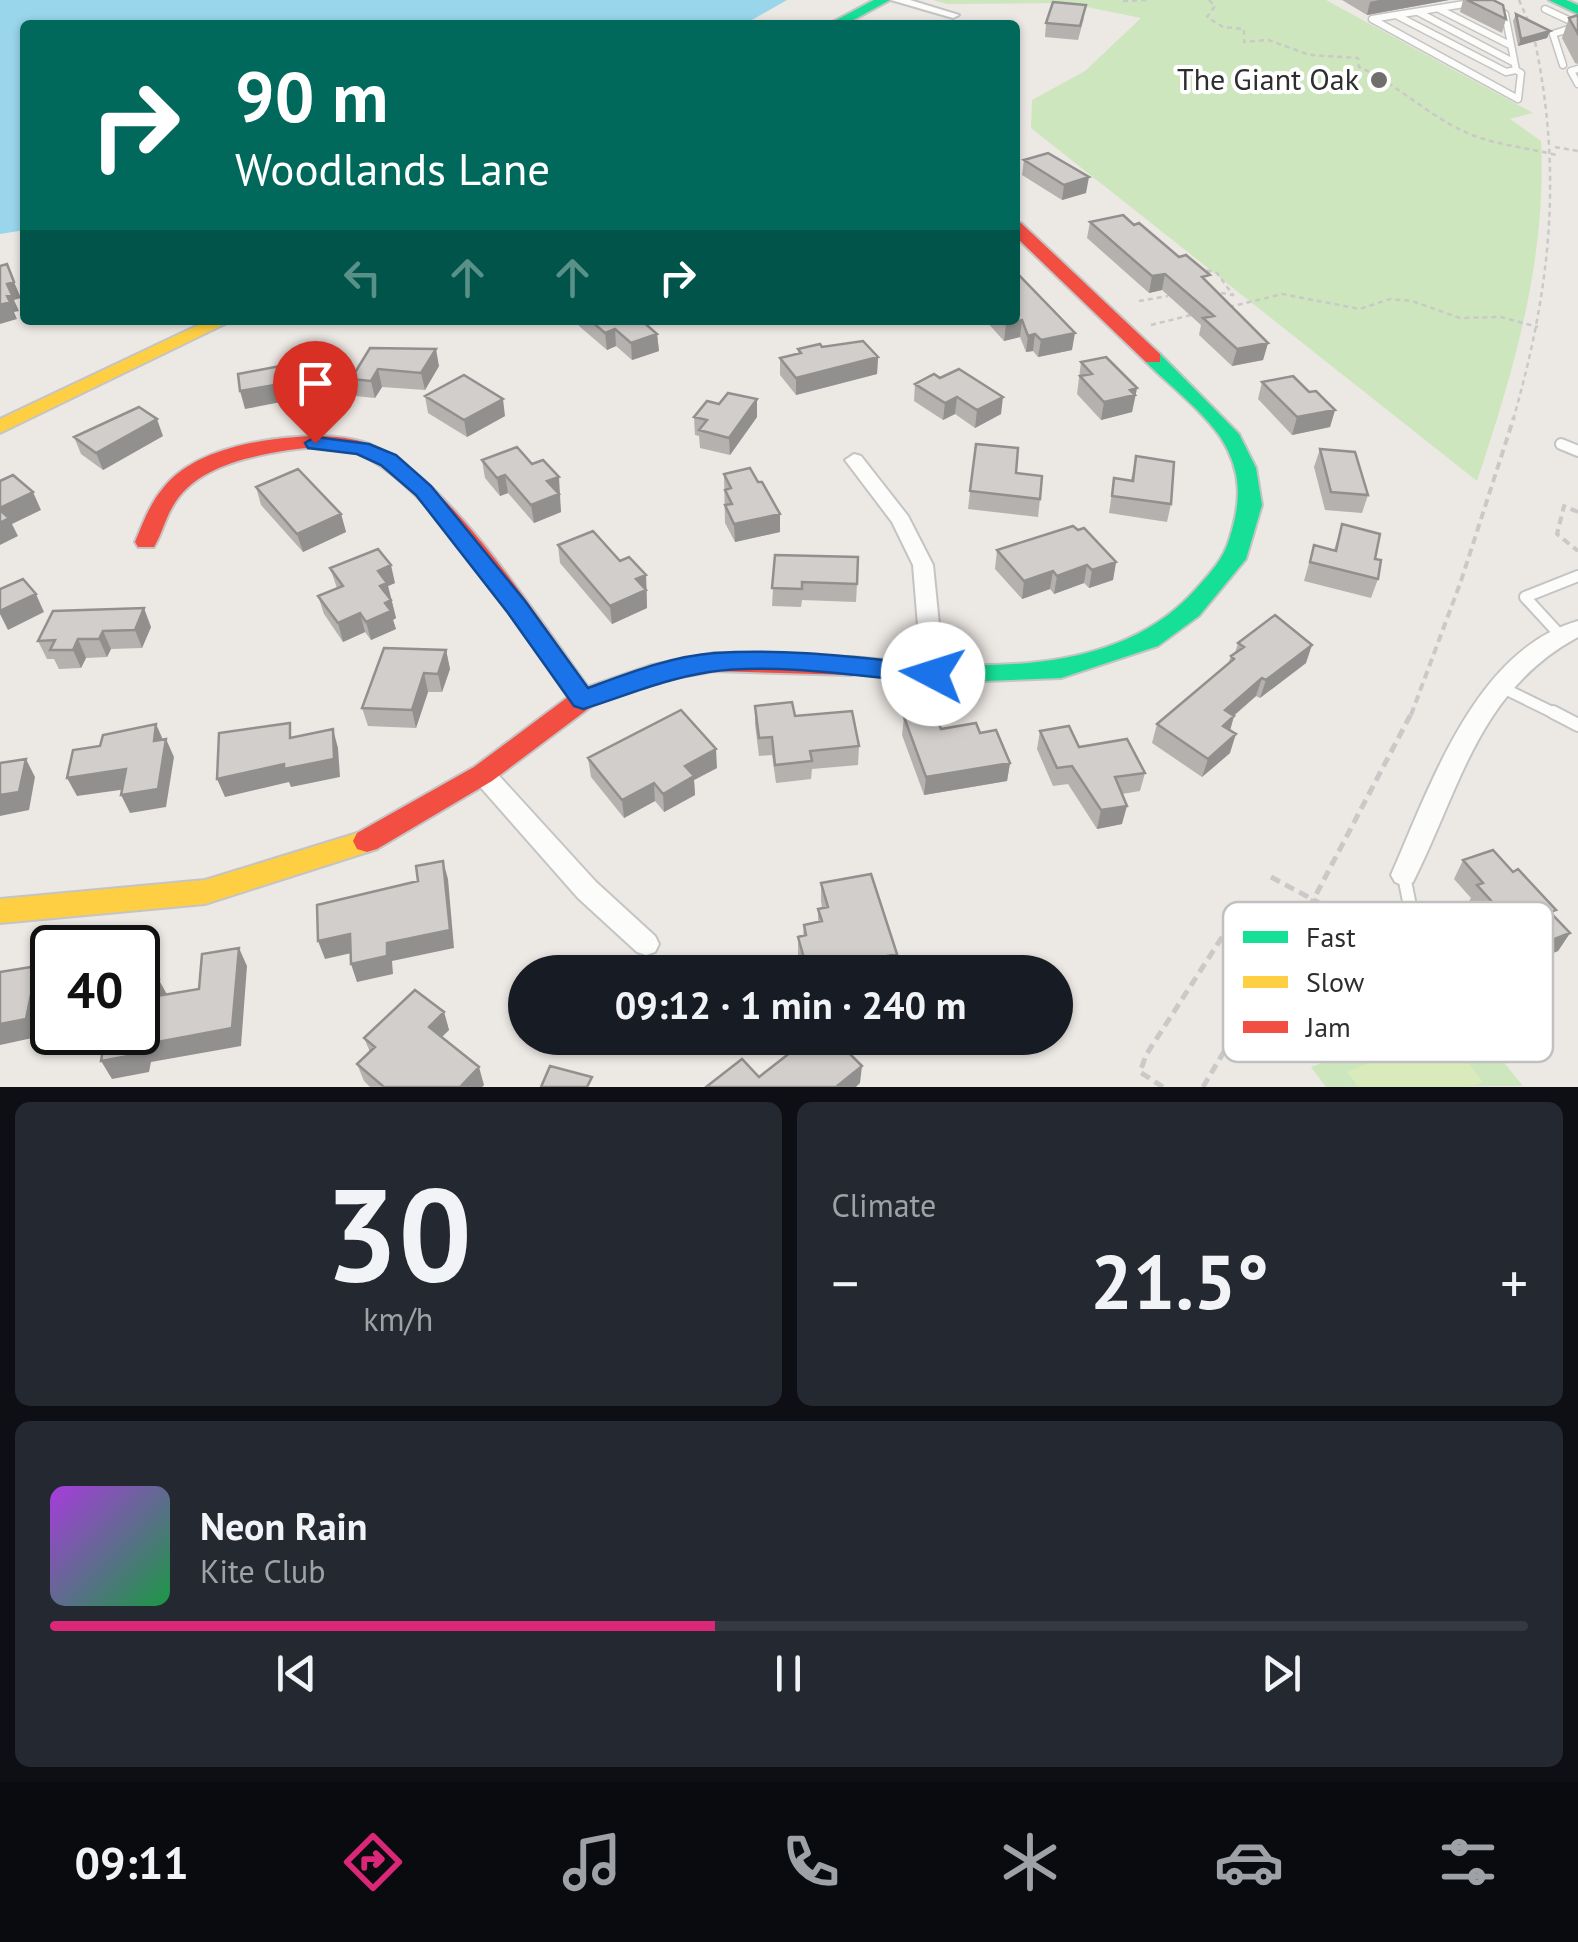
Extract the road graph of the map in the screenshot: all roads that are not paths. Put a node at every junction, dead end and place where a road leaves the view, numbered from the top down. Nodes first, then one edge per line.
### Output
1 (884, 0) edge
2 (897, 0) edge
3 (1489, 0) edge
4 (1480, 2) edge
5 (1550, 4) edge
6 (1438, 8) junction
7 (1578, 10) edge
8 (1417, 12) junction
9 (953, 15) dead end
10 (1396, 15) junction
11 (844, 20) edge
12 (1578, 25) edge
13 (1510, 45) junction
14 (1564, 65) dead end
15 (1514, 66) junction
16 (1578, 70) edge
17 (1578, 84) edge
18 (1020, 232) edge
19 (214, 325) edge
20 (0, 427) edge
21 (1561, 444) dead end
22 (1578, 451) edge
23 (854, 460) dead end
24 (146, 542) dead end
25 (1578, 576) edge
26 (1569, 631) edge
27 (933, 674) junction
28 (1502, 687) junction
29 (583, 700) junction
30 (1578, 725) edge
31 (483, 774) junction
32 (1404, 875) joint
33 (1409, 902) edge
34 (0, 911) edge
35 (646, 944) dead end

1 - 11 street
2 - 9 street
3 - 4 lane
4 - 6 lane
4 - 13 lane
5 - 7 street
5 - 12 lane
6 - 8 lane
6 - 13 lane
8 - 10 lane
8 - 15 lane
10 - 15 lane
10 - 15 lane
12 - 14 lane
13 - 15 lane
16 - 17 lane
18 - 27 street
19 - 20 street
21 - 22 lane
23 - 27 street
24 - 29 street
25 - 26 lane
26 - 28 street
27 - 29 street
28 - 30 lane
28 - 32 street
29 - 31 street
31 - 34 street
31 - 35 street
32 - 33 lane

